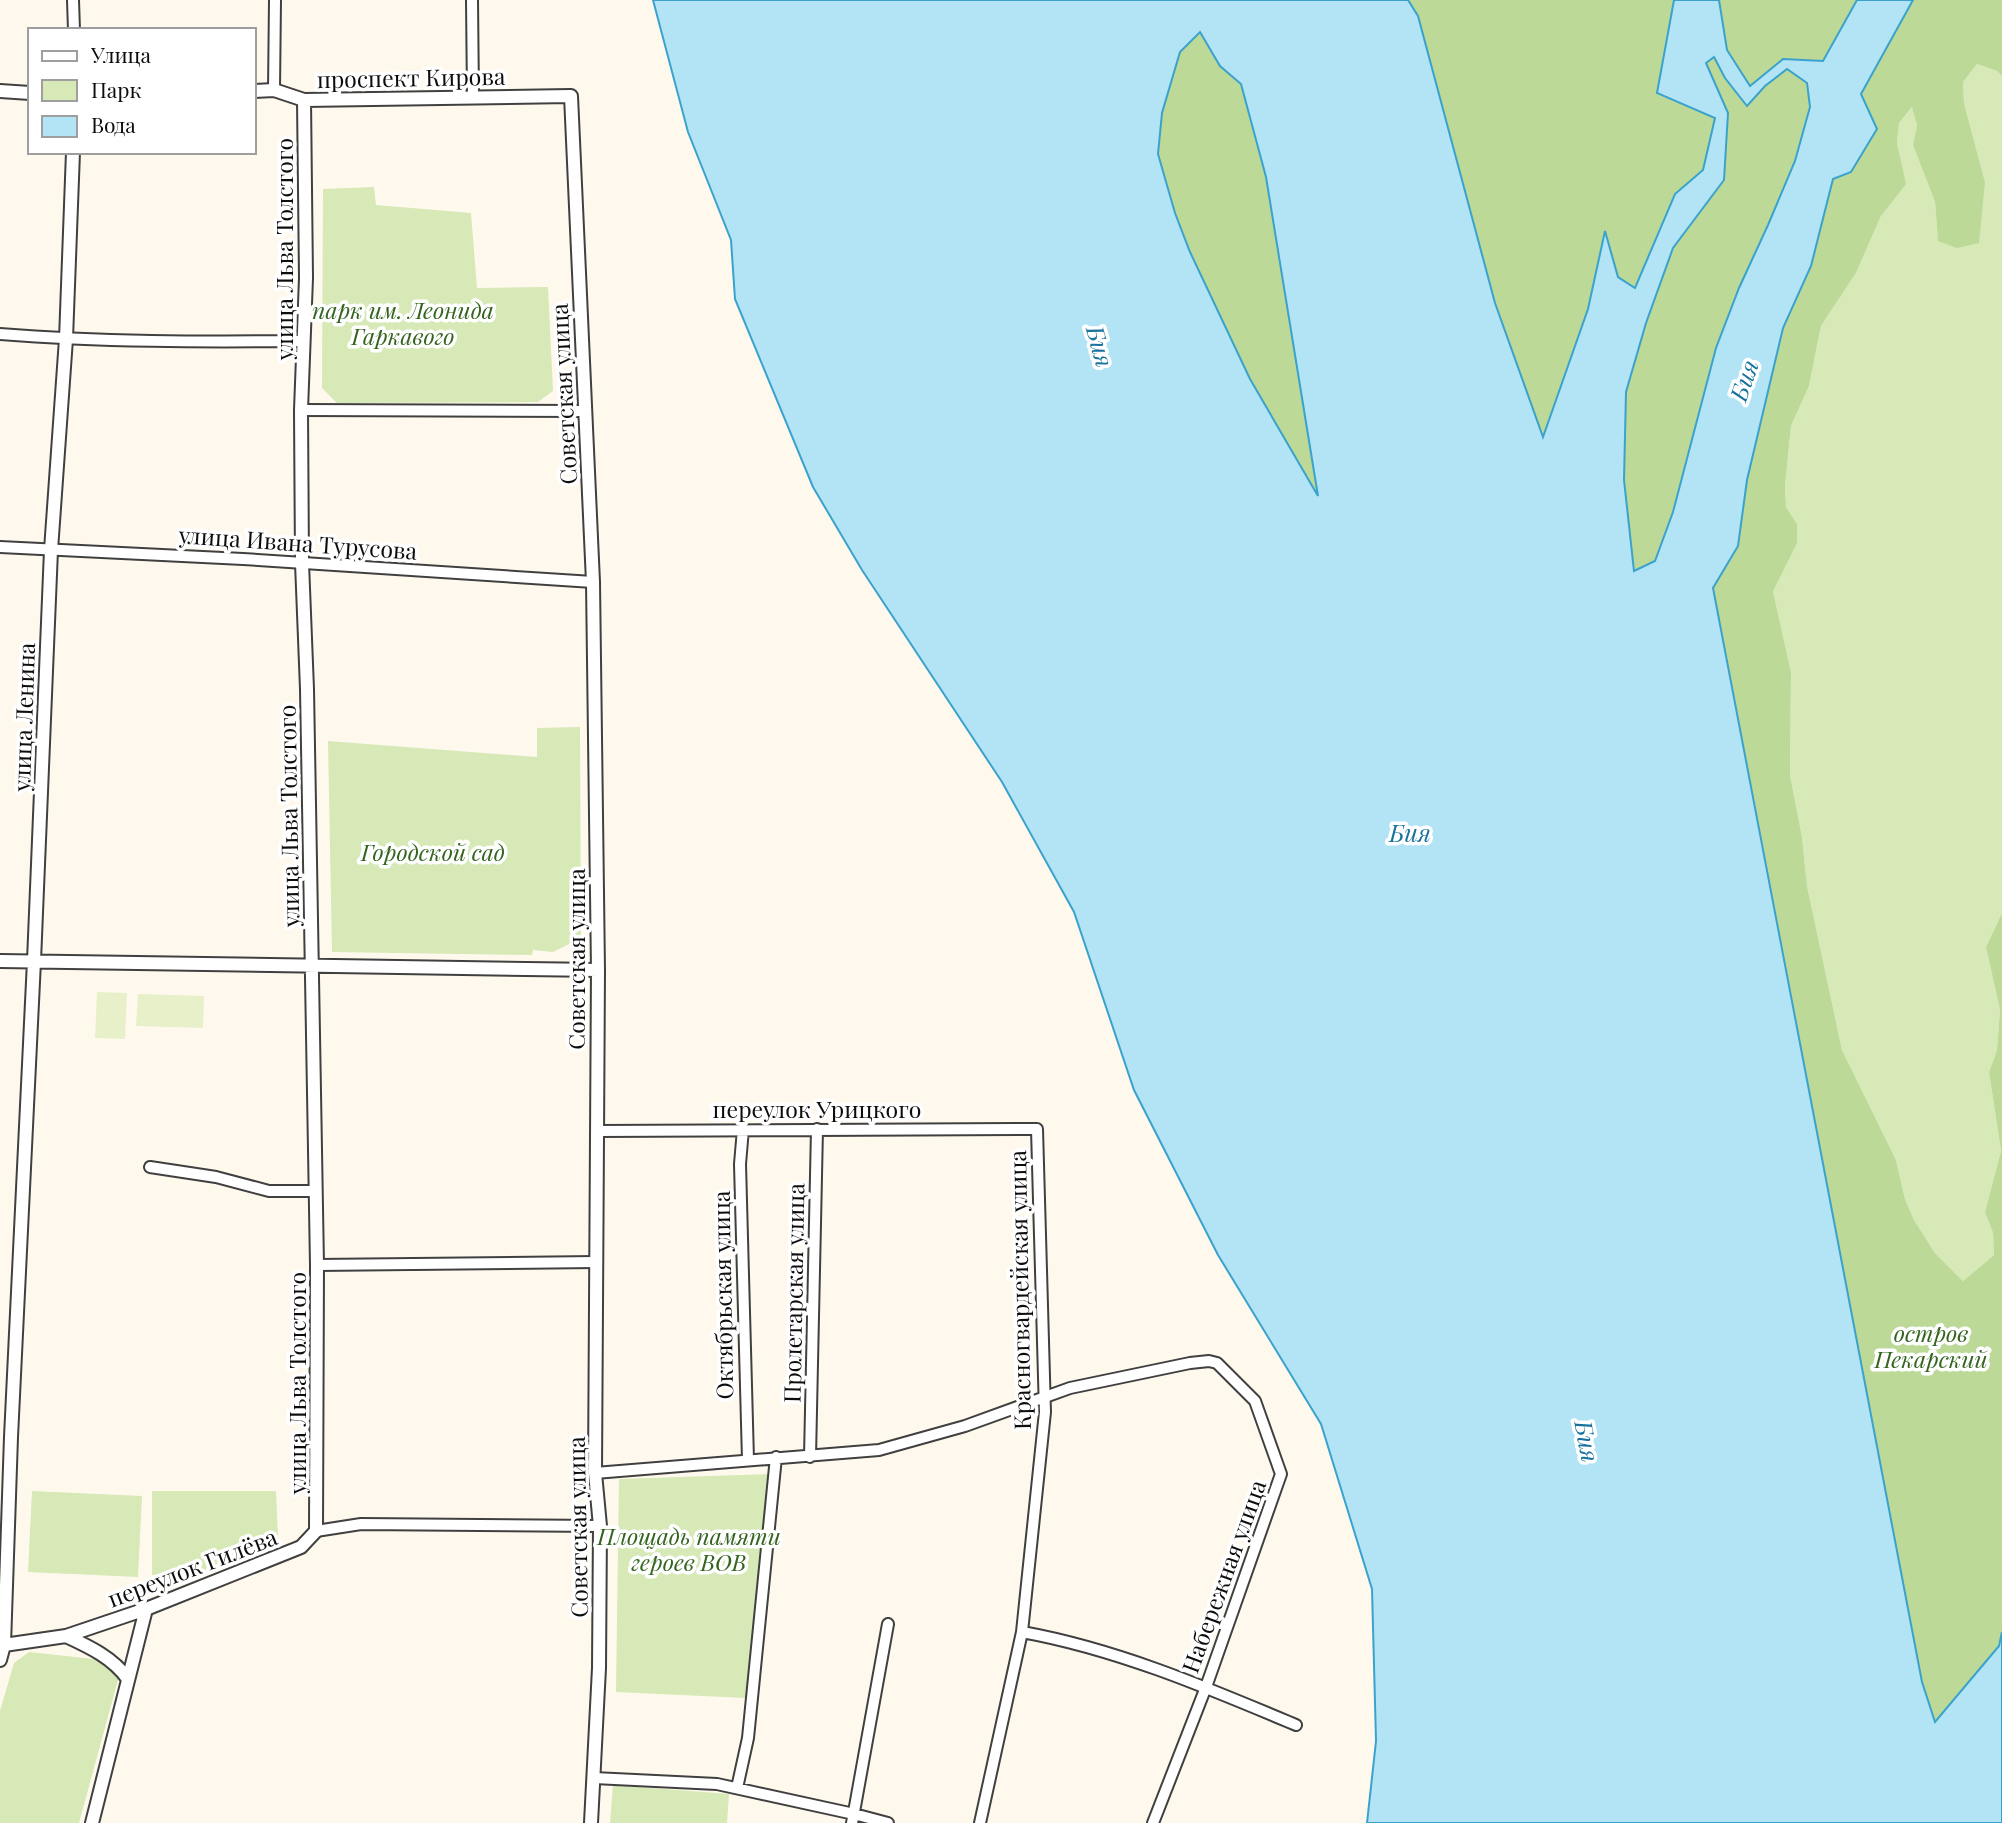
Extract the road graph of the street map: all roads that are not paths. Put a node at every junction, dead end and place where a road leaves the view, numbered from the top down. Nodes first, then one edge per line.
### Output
1 (73, 0) edge
2 (275, 0) edge
3 (472, 0) edge
4 (74, 28) edge
5 (274, 90) junction
6 (0, 91) edge
7 (256, 91) edge
8 (28, 93) edge
9 (571, 96) joint
10 (473, 97) junction
11 (304, 100) junction
12 (73, 154) edge
13 (0, 334) edge
14 (66, 339) junction
15 (304, 341) junction
16 (301, 410) junction
17 (585, 411) junction
18 (0, 547) edge
19 (51, 550) junction
20 (302, 563) junction
21 (593, 583) junction
22 (0, 961) edge
23 (34, 961) junction
24 (311, 966) junction
25 (598, 971) junction
26 (743, 1129) junction
27 (817, 1129) junction
28 (1037, 1129) joint
29 (597, 1131) junction
30 (150, 1167) dead end
31 (316, 1191) junction
32 (596, 1262) junction
33 (317, 1265) junction
34 (1045, 1399) junction
35 (776, 1457) junction
36 (810, 1457) junction
37 (748, 1460) junction
38 (596, 1473) junction
39 (600, 1526) junction
40 (316, 1531) junction
41 (146, 1609) junction
42 (888, 1624) dead end
43 (1022, 1632) junction
44 (66, 1636) junction
45 (4, 1645) junction
46 (0, 1660) edge
47 (128, 1679) junction
48 (1206, 1687) junction
49 (1296, 1725) dead end
50 (594, 1779) junction
51 (737, 1788) junction
52 (853, 1818) edge
53 (92, 1823) edge
54 (591, 1823) edge
55 (888, 1823) edge
56 (980, 1823) edge
57 (1153, 1823) edge

1 - 4 street
2 - 5 street
3 - 10 street
5 - 7 street, проспект Кирова
5 - 11 street, проспект Кирова
6 - 8 street
9 - 10 street, проспект Кирова
9 - 17 street, Советская улица
10 - 11 street, проспект Кирова
11 - 15 street, улица Льва Толстого
12 - 14 street, улица Ленина
13 - 14 street
14 - 15 street
14 - 19 street, улица Ленина
15 - 16 street, улица Льва Толстого
16 - 17 street
16 - 20 street, улица Льва Толстого
17 - 21 street, Советская улица
18 - 19 street, улица Ивана Турусова
19 - 20 street, улица Ивана Турусова
19 - 23 street, улица Ленина
20 - 21 street, улица Ивана Турусова
20 - 24 street, улица Льва Толстого
21 - 25 street, Советская улица
22 - 23 street
23 - 24 street
23 - 45 street, улица Ленина
24 - 25 street
24 - 31 street, улица Льва Толстого
25 - 29 street, Советская улица
26 - 27 street, переулок Урицкого
26 - 29 street, переулок Урицкого
26 - 37 street, Октябрьская улица
27 - 28 street, переулок Урицкого
27 - 36 street, Пролетарская улица
28 - 34 street, Красногвардейская улица
29 - 32 street, Советская улица
30 - 31 street
31 - 33 street, улица Льва Толстого
32 - 33 street
32 - 38 street, Советская улица
33 - 40 street, улица Льва Толстого
34 - 36 street
34 - 43 street, Красногвардейская улица
34 - 48 street, Набережная улица
35 - 36 street
35 - 37 street
35 - 51 street
37 - 38 street
38 - 39 street, Советская улица
39 - 40 street, переулок Гилёва
39 - 50 street, Советская улица
40 - 41 street, переулок Гилёва
41 - 44 street, переулок Гилёва
41 - 47 street
42 - 52 street
43 - 48 street
43 - 56 street, Красногвардейская улица
44 - 45 street, переулок Гилёва
44 - 47 street
45 - 46 street, улица Ленина
47 - 53 street
48 - 49 street
48 - 57 street, Набережная улица
50 - 51 street
50 - 54 street, Советская улица
51 - 52 street
52 - 55 street

